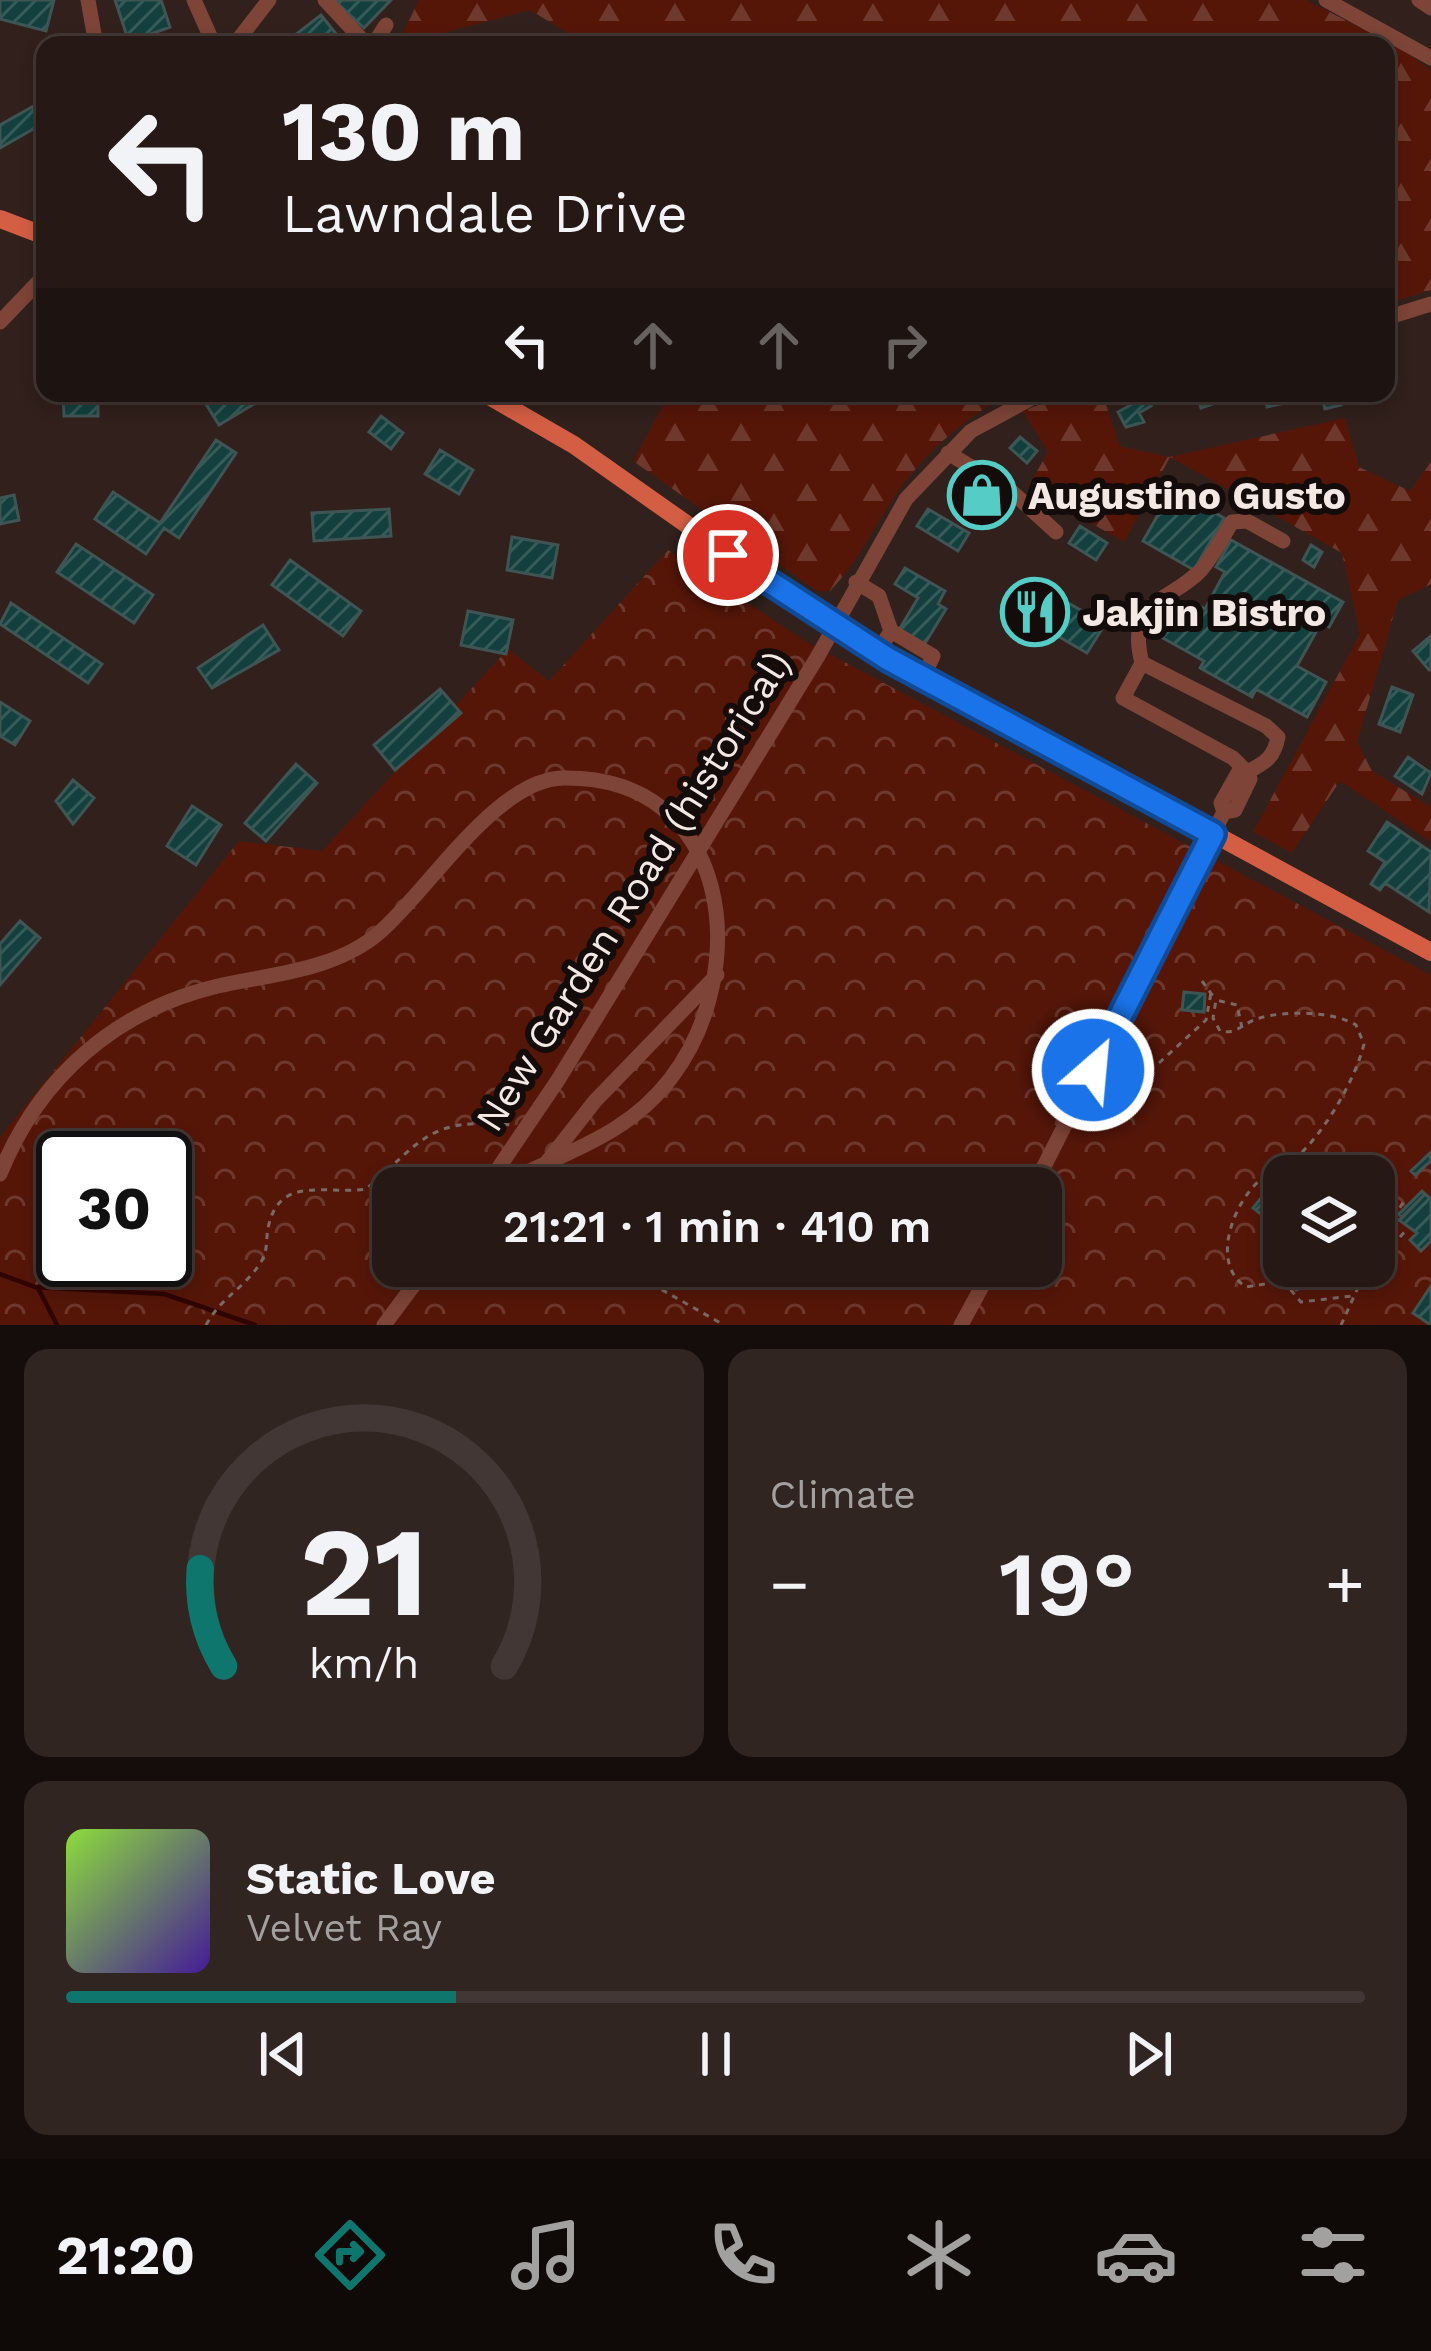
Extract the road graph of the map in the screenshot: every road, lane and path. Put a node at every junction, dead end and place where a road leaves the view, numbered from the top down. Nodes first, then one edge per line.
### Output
1 (88, 0) edge
2 (194, 0) edge
3 (269, 0) edge
4 (325, 0) edge
5 (1325, 0) edge
6 (1419, 0) edge
7 (1431, 8) edge
8 (386, 25) dead end
9 (94, 36) edge
10 (210, 36) edge
11 (241, 36) edge
12 (361, 36) edge
13 (377, 36) edge
14 (1391, 36) edge
15 (1395, 38) edge
16 (1431, 58) edge
17 (0, 220) edge
18 (36, 233) edge
19 (36, 284) edge
20 (1431, 304) edge
21 (1395, 315) edge
22 (0, 322) edge
23 (500, 402) edge
24 (1024, 402) edge
25 (947, 452) junction
26 (1056, 532) dead end
27 (1283, 541) dead end
28 (856, 582) junction
29 (832, 626) junction
30 (891, 631) junction
31 (878, 653) junction
32 (1142, 663) junction
33 (922, 678) junction
34 (1247, 772) junction
35 (1213, 834) junction
36 (696, 850) junction
37 (1431, 952) edge
38 (718, 974) junction
39 (1202, 981) dead end
40 (1210, 993) junction
41 (1216, 1000) junction
42 (1242, 1028) junction
43 (1160, 1063) dead end
44 (527, 1127) junction
45 (1298, 1155) edge
46 (499, 1167) edge
47 (544, 1167) edge
48 (545, 1167) edge
49 (1044, 1167) edge
50 (0, 1174) edge
51 (1263, 1178) edge
52 (1406, 1198) dead end
53 (1395, 1215) edge
54 (1408, 1228) dead end
55 (1400, 1237) dead end
56 (412, 1287) edge
57 (657, 1287) edge
58 (982, 1287) edge
59 (1263, 1287) edge
60 (1288, 1287) edge
61 (1357, 1287) edge
62 (1352, 1296) junction
63 (206, 1325) edge
64 (384, 1325) edge
65 (724, 1325) edge
66 (961, 1325) edge
67 (1341, 1325) edge

1 - 9 street
2 - 10 street
3 - 11 street
4 - 12 street
5 - 14 street
6 - 7 street
8 - 13 street
15 - 16 street
17 - 18 main road
19 - 22 street
20 - 21 street
23 - 29 main road
24 - 25 street, New Garden Road (historical)
25 - 26 street
25 - 28 street, New Garden Road (historical)
27 - 32 street
28 - 29 street, New Garden Road (historical)
28 - 30 street
29 - 31 main road
29 - 36 street, New Garden Road (historical)
30 - 31 street
30 - 33 street
31 - 33 main road
32 - 34 street
32 - 34 street
33 - 35 main road
34 - 35 street
35 - 37 main road
35 - 49 street
36 - 38 street
36 - 44 street, New Garden Road (historical)
36 - 50 street
38 - 47 street
38 - 48 street
39 - 40 path
40 - 41 path
40 - 43 path
41 - 42 path
41 - 42 path
42 - 45 path
44 - 46 street, New Garden Road (historical)
44 - 63 path
51 - 59 path
52 - 53 path
54 - 55 path
56 - 64 street
57 - 65 path
58 - 66 street
60 - 62 path
61 - 62 path
62 - 67 path

